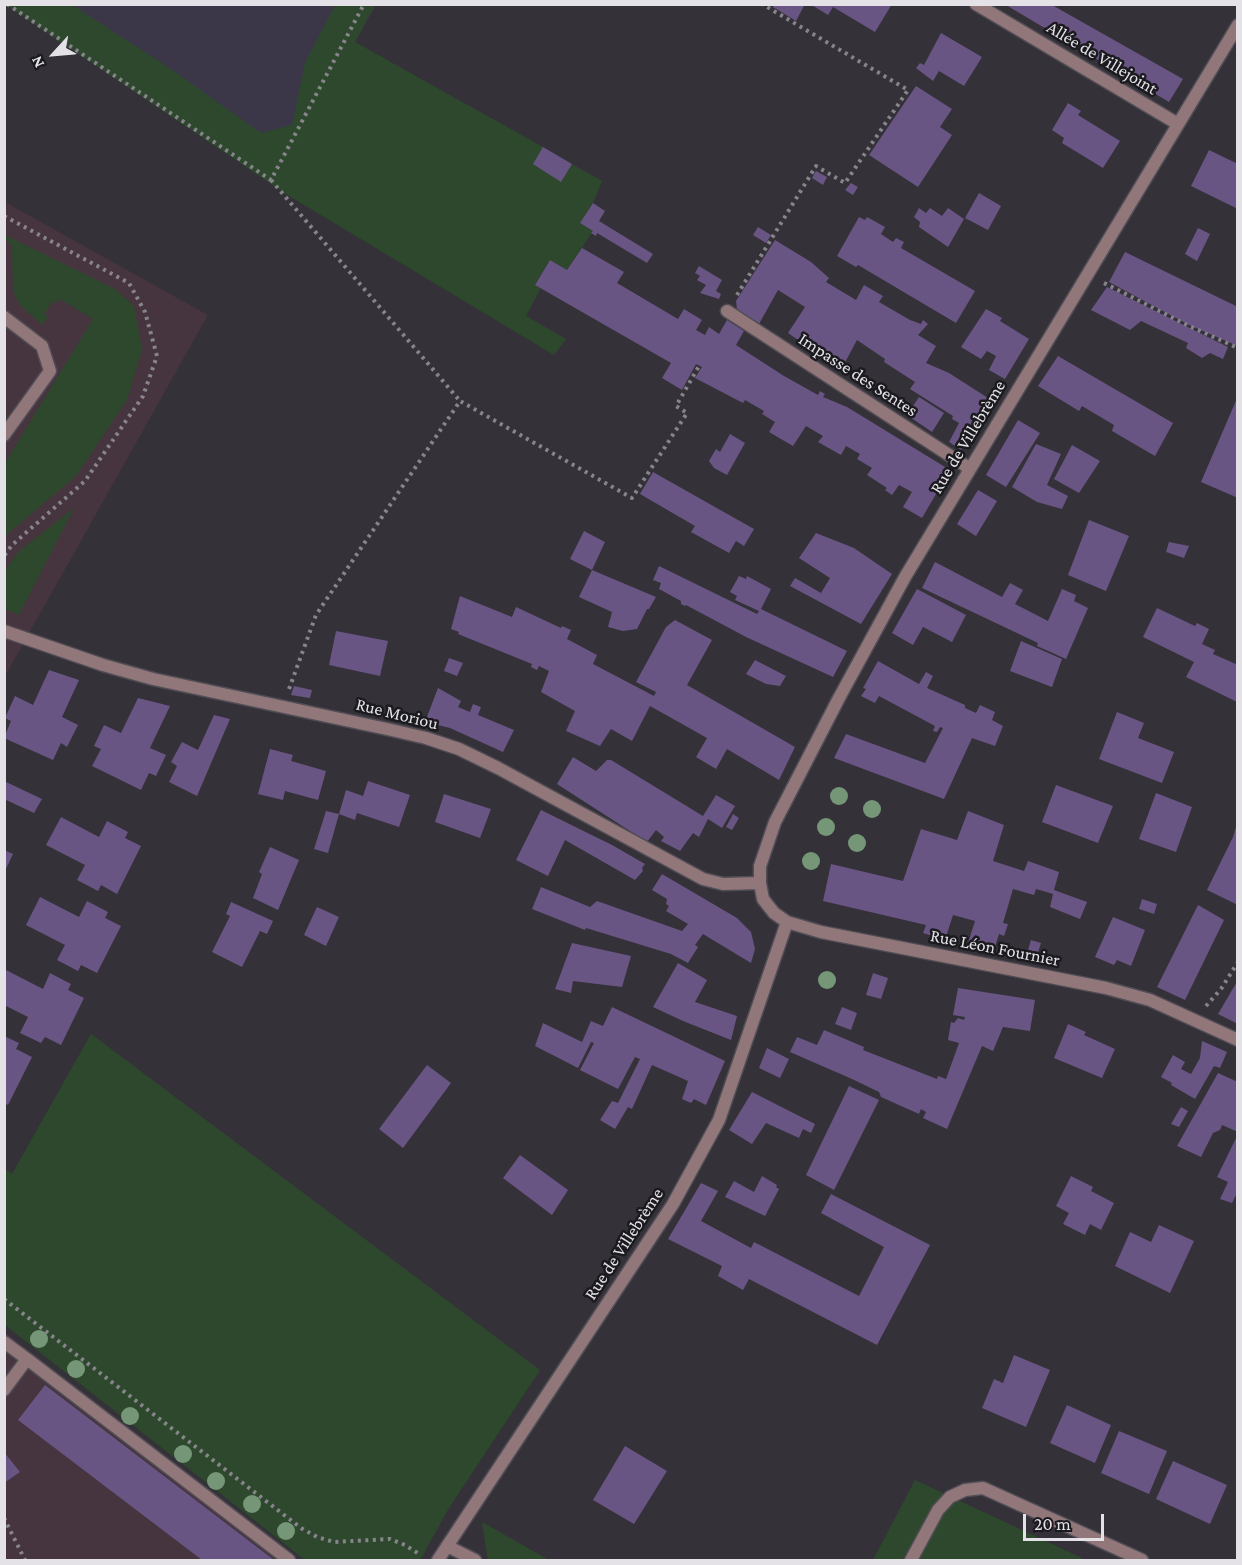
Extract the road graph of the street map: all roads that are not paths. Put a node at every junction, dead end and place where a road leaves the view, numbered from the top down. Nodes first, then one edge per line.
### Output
1 (976, 4) edge
2 (1238, 25) edge
3 (1178, 124) junction
4 (727, 311) road end
5 (4, 317) edge
6 (4, 435) edge
7 (969, 468) junction
8 (4, 631) edge
9 (760, 883) junction
10 (787, 922) junction
11 (1238, 1040) edge
12 (4, 1342) edge
13 (27, 1359) junction
14 (4, 1390) edge
15 (444, 1555) edge
16 (290, 1560) edge
17 (475, 1560) edge
18 (910, 1560) edge
19 (1142, 1560) edge

1 - 3 street, Allée de Villejoint
2 - 3 street, Rue de Villebrème
3 - 7 street, Rue de Villebrème
4 - 7 street, Impasse des Sentes
5 - 6 street
7 - 9 street, Rue de Villebrème
8 - 9 street, Rue Moriou
9 - 10 street, Rue Léon Fournier
10 - 11 street, Rue Léon Fournier
10 - 15 street, Rue de Villebrème
12 - 13 street
13 - 14 street
13 - 16 street
15 - 17 street
18 - 19 street

